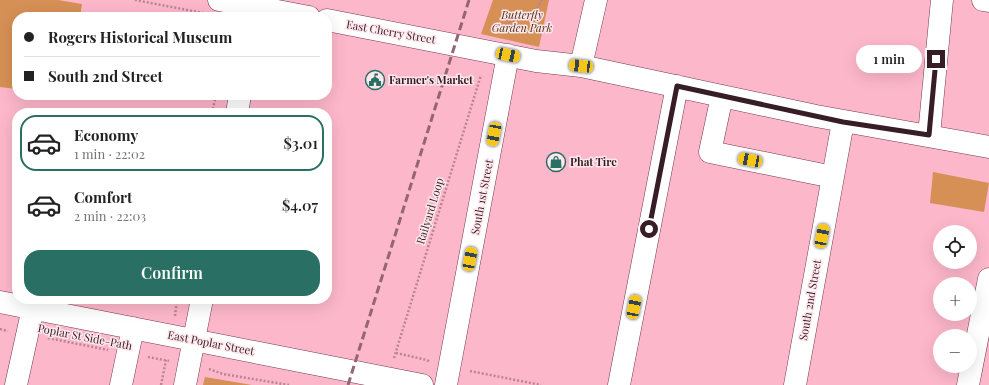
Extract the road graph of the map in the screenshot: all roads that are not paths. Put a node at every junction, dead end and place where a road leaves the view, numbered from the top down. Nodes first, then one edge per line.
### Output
1 (596, 0) edge
2 (942, 0) edge
3 (983, 0) edge
4 (989, 1) edge
5 (214, 7) edge
6 (257, 8) edge
7 (280, 12) edge
8 (332, 21) edge
9 (508, 55) junction
10 (581, 66) junction
11 (677, 86) junction
12 (722, 96) junction
13 (843, 122) junction
14 (929, 135) junction
15 (989, 147) edge
16 (833, 177) junction
17 (989, 279) edge
18 (0, 302) edge
19 (201, 304) edge
20 (33, 308) junction
21 (132, 328) junction
22 (195, 340) junction
23 (12, 374) edge
24 (121, 385) edge
25 (185, 385) edge
26 (422, 385) edge
27 (446, 385) edge
28 (619, 385) edge
29 (795, 385) edge
30 (968, 385) edge

1 - 10 street
2 - 14 street
3 - 4 street
5 - 6 street
6 - 7 street
8 - 9 street, East Cherry Street
9 - 10 street, East Cherry Street
9 - 27 street, South 1st Street
10 - 11 street, East Cherry Street
11 - 12 street, East Cherry Street
11 - 28 street
12 - 13 street, East Cherry Street
12 - 16 street
13 - 14 street, East Cherry Street
13 - 16 street, South 2nd Street
14 - 15 street, East Cherry Street
16 - 29 street, South 2nd Street
17 - 30 street
18 - 20 street, East Poplar Street
19 - 22 street
20 - 21 street, East Poplar Street
20 - 23 street
21 - 22 street, East Poplar Street
21 - 24 street
22 - 25 street
22 - 26 street, East Poplar Street

